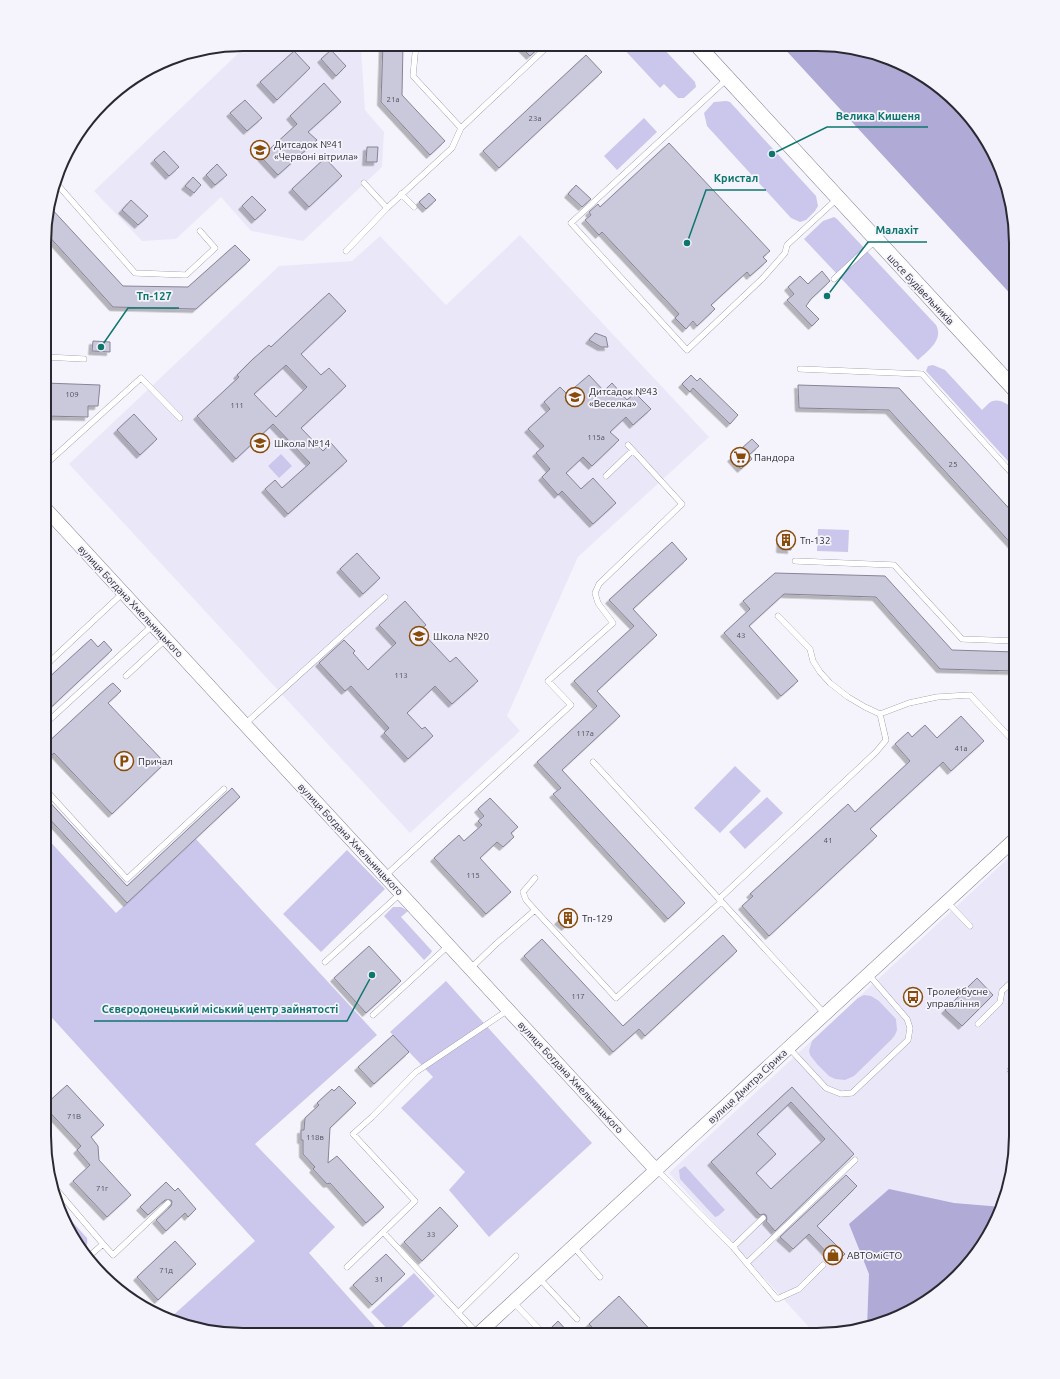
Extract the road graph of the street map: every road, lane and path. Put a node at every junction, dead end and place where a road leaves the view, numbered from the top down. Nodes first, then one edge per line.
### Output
1 (415, 51) edge
2 (543, 51) edge
3 (702, 51) edge
4 (728, 79) junction
5 (461, 128) junction
6 (364, 183) dead end
7 (60, 187) edge
8 (401, 194) junction
9 (838, 198) junction
10 (414, 207) dead end
11 (387, 208) junction
12 (200, 231) dead end
13 (876, 239) junction
14 (346, 251) dead end
15 (834, 279) dead end
16 (51, 357) edge
17 (84, 359) dead end
18 (800, 369) dead end
19 (1009, 383) edge
20 (180, 418) dead end
21 (628, 445) dead end
22 (632, 451) junction
23 (51, 460) edge
24 (1009, 470) edge
25 (606, 476) dead end
26 (51, 514) edge
27 (796, 561) dead end
28 (124, 593) junction
29 (385, 597) dead end
30 (778, 616) dead end
31 (153, 624) junction
32 (166, 639) junction
33 (1009, 641) edge
34 (51, 660) edge
35 (126, 676) dead end
36 (880, 714) junction
37 (51, 718) edge
38 (245, 724) junction
39 (1009, 737) edge
40 (593, 762) dead end
41 (224, 789) dead end
42 (51, 796) edge
43 (1009, 844) edge
44 (385, 876) junction
45 (535, 878) dead end
46 (401, 893) junction
47 (720, 901) junction
48 (947, 902) junction
49 (535, 910) junction
50 (970, 926) dead end
51 (449, 945) junction
52 (325, 962) dead end
53 (470, 969) junction
54 (868, 974) junction
55 (1009, 985) edge
56 (508, 1010) junction
57 (825, 1014) junction
58 (373, 1015) dead end
59 (978, 1024) dead end
60 (789, 1048) junction
61 (855, 1160) dead end
62 (656, 1170) junction
63 (60, 1194) edge
64 (168, 1203) dead end
65 (763, 1218) dead end
66 (383, 1232) junction
67 (103, 1244) junction
68 (573, 1246) junction
69 (733, 1247) junction
70 (92, 1254) edge
71 (516, 1256) dead end
72 (747, 1263) junction
73 (823, 1265) dead end
74 (347, 1267) dead end
75 (600, 1277) dead end
76 (538, 1278) junction
77 (513, 1302) junction
78 (458, 1313) junction
79 (577, 1319) dead end
80 (472, 1328) edge
81 (485, 1328) edge
82 (538, 1328) edge

1 - 5 lane
2 - 5 lane
3 - 4 main road, шосе Будівельників
4 - 9 main road, шосе Будівельників
4 - 9 lane
5 - 8 lane
6 - 11 lane
7 - 12 lane
8 - 10 lane
8 - 11 lane
9 - 13 main road, шосе Будівельників
11 - 14 lane
13 - 15 lane
13 - 19 main road, шосе Будівельників
16 - 17 lane
18 - 24 lane
20 - 23 lane
21 - 22 lane
22 - 25 lane
22 - 44 lane
26 - 28 street, вулиця Богдана Хмельницького
27 - 33 lane
28 - 31 street, вулиця Богдана Хмельницького
28 - 34 lane
29 - 38 lane
30 - 36 lane
31 - 32 street, вулиця Богдана Хмельницького
31 - 37 lane
32 - 35 lane
32 - 38 street, вулиця Богдана Хмельницького
36 - 39 lane
36 - 47 lane
38 - 44 street, вулиця Богдана Хмельницького
40 - 47 lane
41 - 42 lane
43 - 48 street, вулиця Дмитра Сірика
44 - 46 street, вулиця Богдана Хмельницького
45 - 49 lane
46 - 51 street, вулиця Богдана Хмельницького
46 - 52 lane
47 - 49 lane
47 - 57 lane
48 - 50 lane
48 - 54 street, вулиця Дмитра Сірика
49 - 53 lane
51 - 53 street, вулиця Богдана Хмельницького
51 - 58 lane
53 - 56 street, вулиця Богдана Хмельницького
54 - 57 street, вулиця Дмитра Сірика
54 - 60 lane
55 - 59 lane
56 - 62 street, вулиця Богдана Хмельницького
56 - 66 lane
57 - 60 street, вулиця Дмитра Сірика
60 - 62 street, вулиця Дмитра Сірика
61 - 72 lane
62 - 68 street, вулиця Дмитра Сірика
62 - 69 lane
63 - 67 lane
64 - 67 lane
65 - 69 lane
66 - 74 lane
66 - 78 lane
67 - 70 lane
68 - 75 lane
68 - 76 street, вулиця Дмитра Сірика
69 - 72 lane
71 - 78 lane
72 - 73 lane
76 - 77 street, вулиця Дмитра Сірика
76 - 79 lane
77 - 81 street, вулиця Дмитра Сірика
77 - 82 lane
78 - 80 lane

